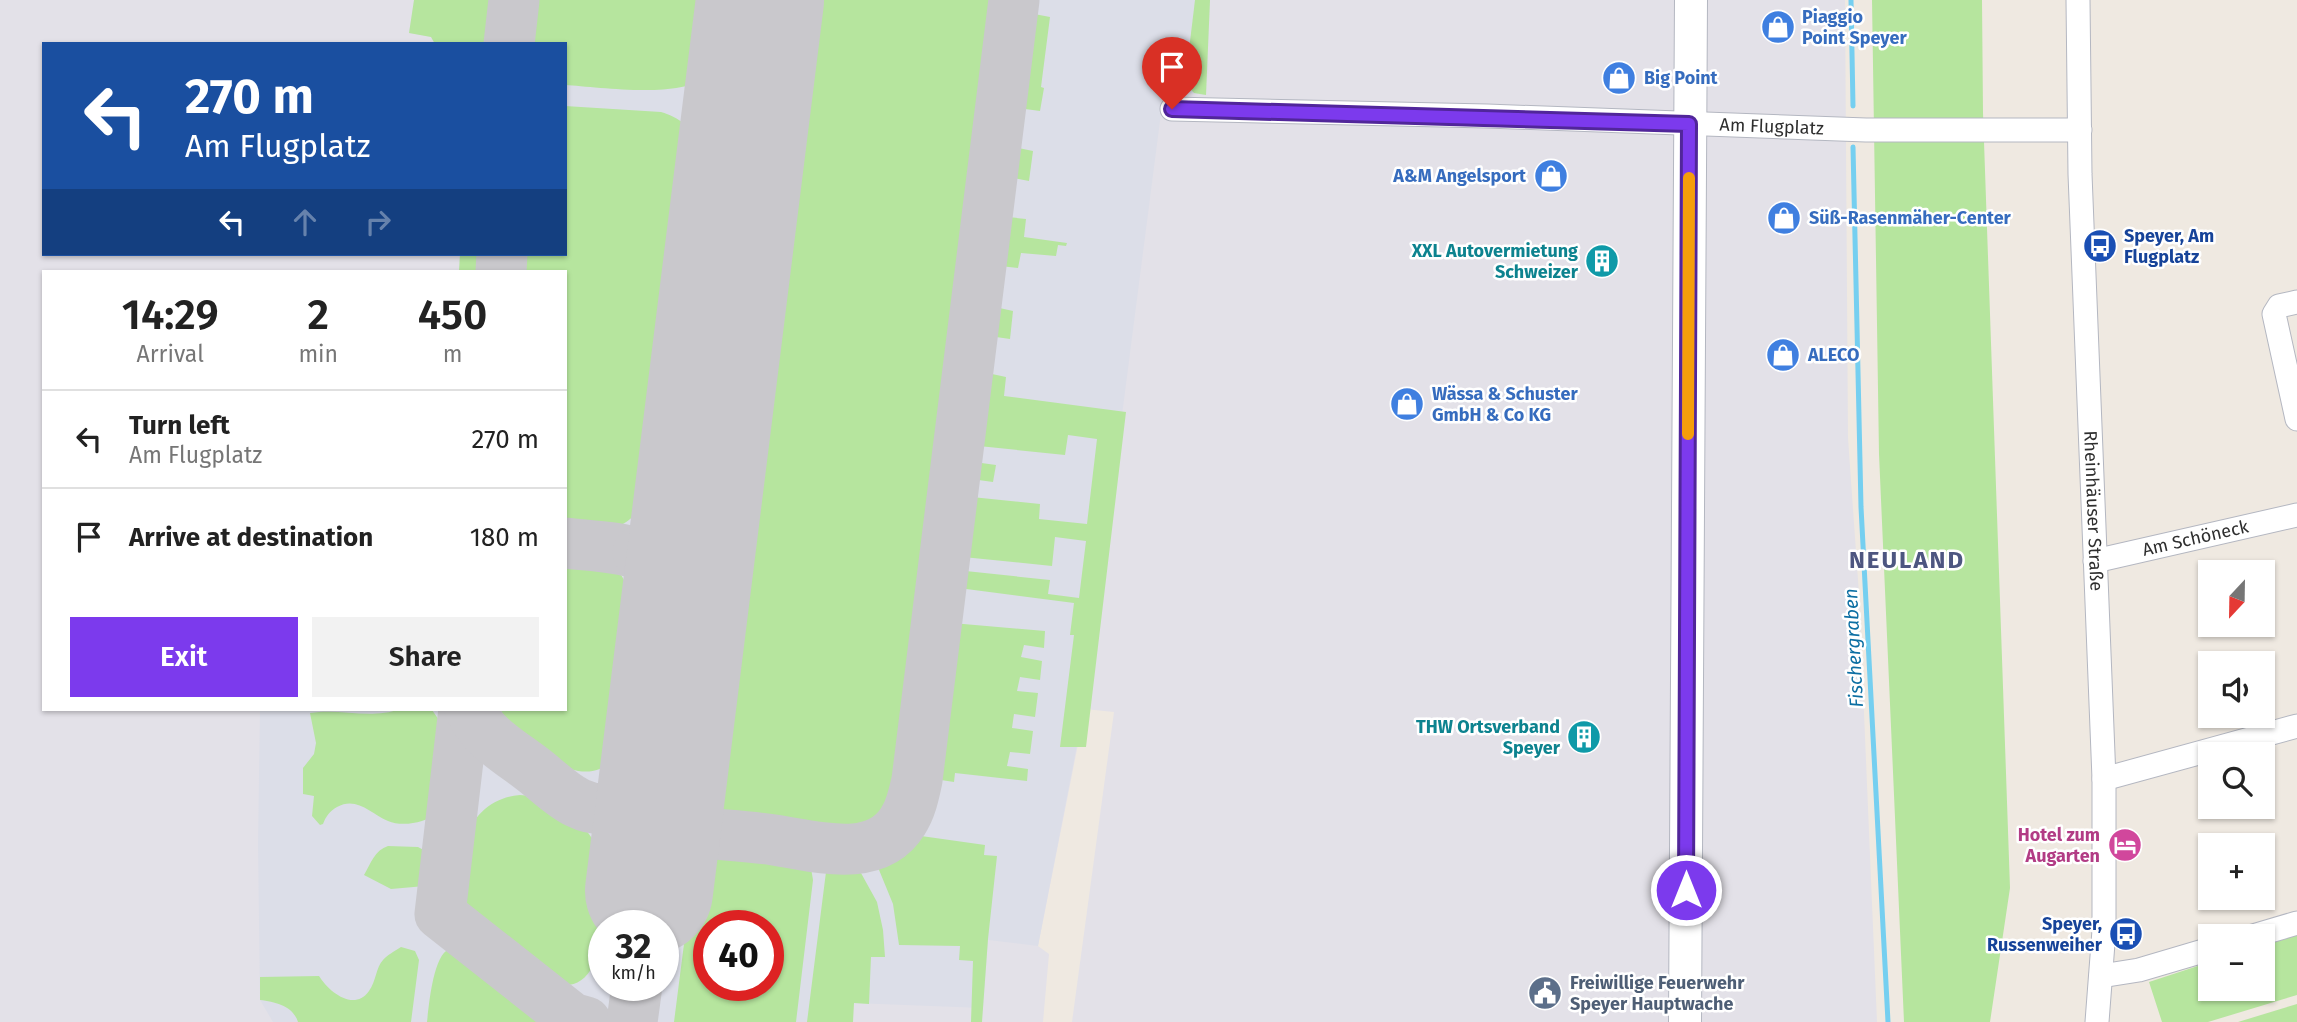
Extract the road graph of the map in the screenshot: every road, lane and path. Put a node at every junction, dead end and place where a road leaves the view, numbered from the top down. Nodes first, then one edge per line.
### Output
1 (1690, 0) edge
2 (2078, 0) edge
3 (1172, 109) dead end
4 (1689, 124) junction
5 (2080, 130) junction
6 (2288, 304) edge
7 (2297, 419) edge
8 (2297, 515) edge
9 (2095, 562) junction
10 (2297, 726) edge
11 (2104, 779) junction
12 (2297, 923) edge
13 (2275, 930) edge
14 (2198, 952) edge
15 (2101, 976) junction
16 (1685, 1022) edge
17 (2097, 1022) edge

1 - 4 street
2 - 5 street, Rheinhäuser Straße
3 - 4 street, Am Flugplatz
4 - 5 street, Am Flugplatz
4 - 16 street
5 - 9 street, Rheinhäuser Straße
6 - 7 street
8 - 9 street, Am Schöneck
9 - 11 street, Rheinhäuser Straße
10 - 11 street
11 - 15 street, Rheinhäuser Straße
12 - 13 street
14 - 15 street
15 - 17 street, Rheinhäuser Straße

